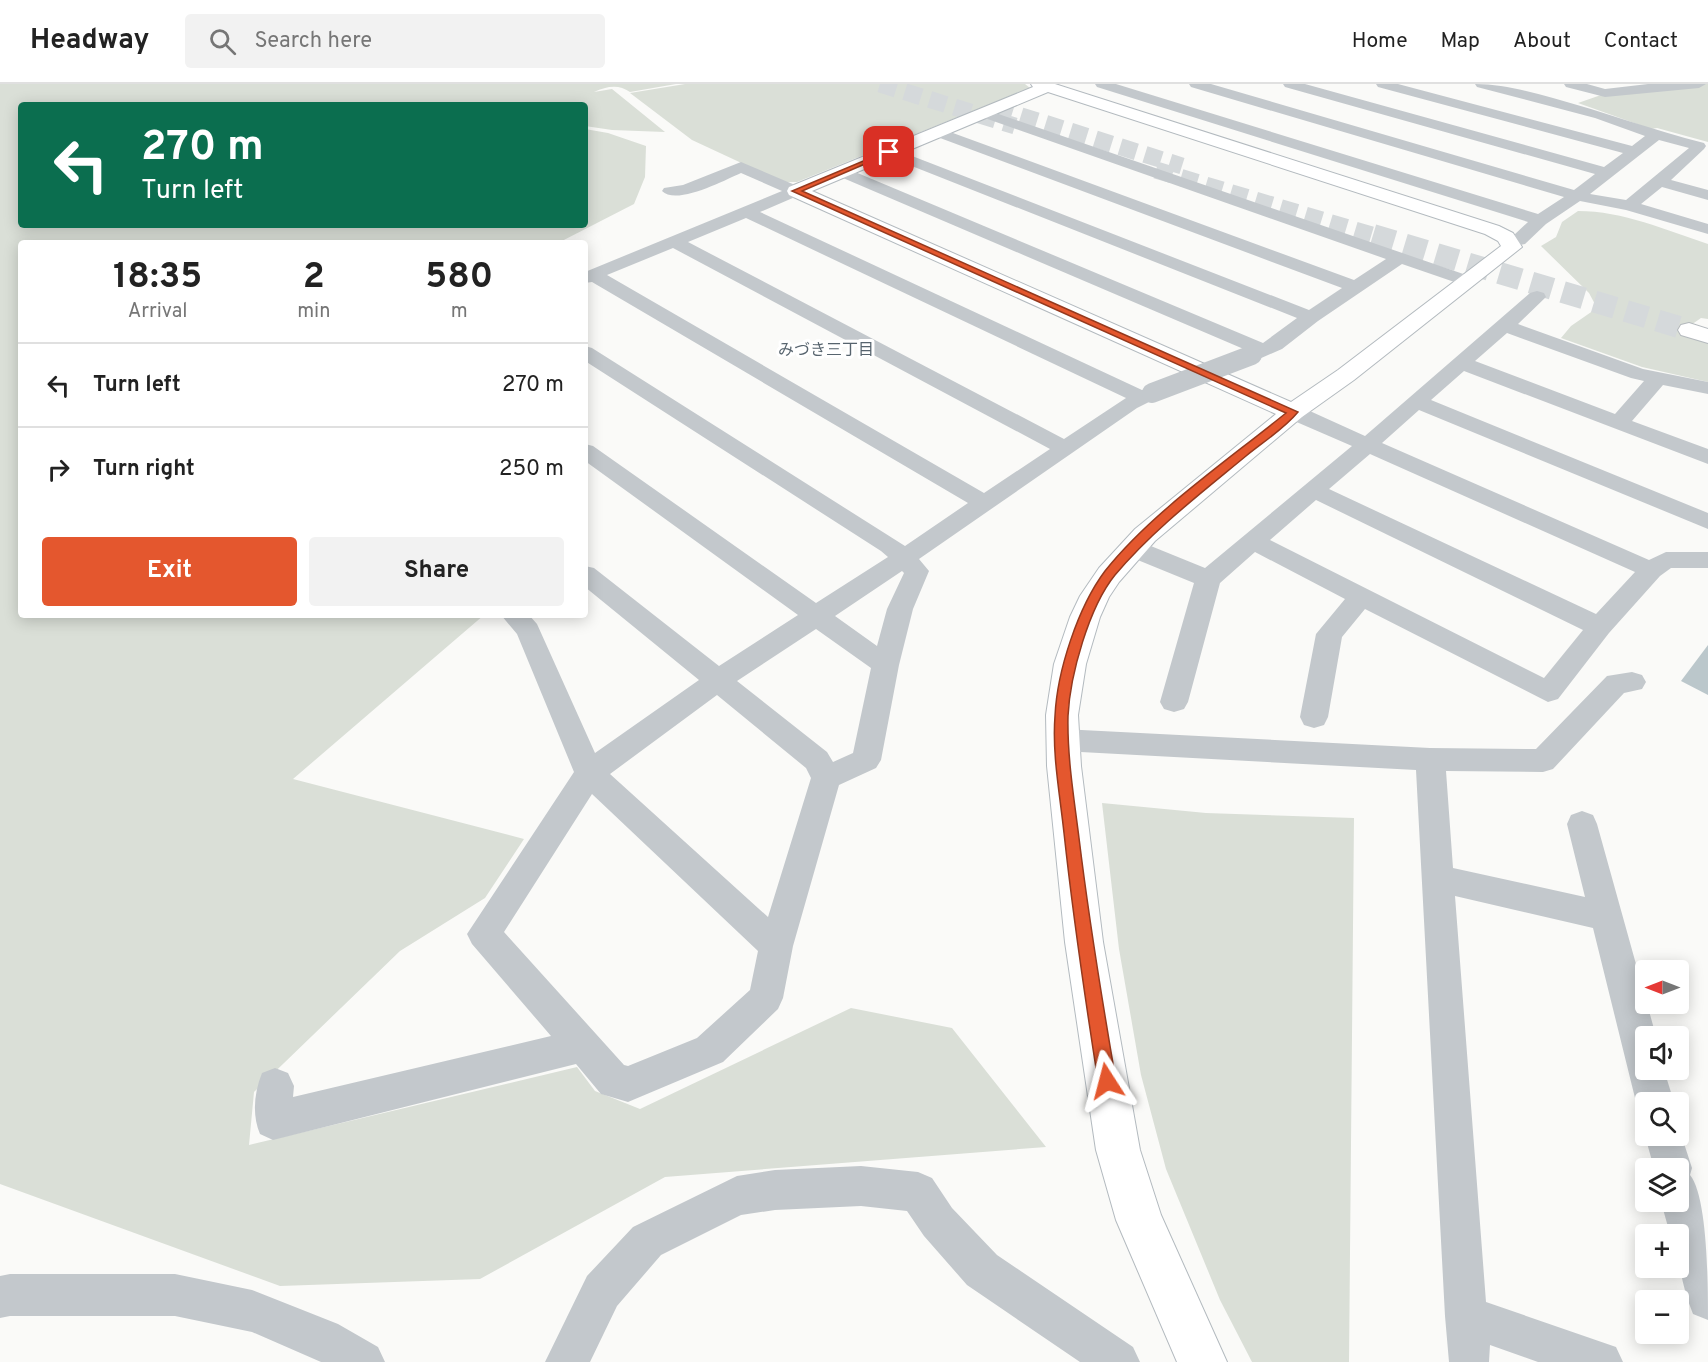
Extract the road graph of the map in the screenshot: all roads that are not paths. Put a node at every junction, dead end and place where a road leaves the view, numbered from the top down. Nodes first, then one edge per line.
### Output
1 (1102, 84) edge
2 (1196, 84) edge
3 (1290, 84) edge
4 (1383, 84) edge
5 (1482, 84) edge
6 (1566, 84) edge
7 (1571, 84) edge
8 (1699, 84) edge
9 (1046, 85) edge
10 (1540, 99) junction
11 (984, 113) junction
12 (937, 132) junction
13 (1656, 135) junction
14 (889, 152) junction
15 (1635, 152) junction
16 (1688, 159) junction
17 (1708, 165) edge
18 (842, 172) junction
19 (1607, 173) junction
20 (1660, 182) junction
21 (670, 191) dead end
22 (796, 191) junction
23 (1708, 195) edge
24 (1577, 196) junction
25 (1629, 206) junction
26 (745, 211) junction
27 (1540, 220) junction
28 (1708, 229) edge
29 (673, 241) junction
30 (1510, 242) junction
31 (1398, 259) junction
32 (589, 277) edge
33 (1466, 281) junction
34 (1355, 287) junction
35 (1538, 297) dead end
36 (1311, 317) junction
37 (1504, 325) junction
38 (1257, 353) junction
39 (588, 354) edge
40 (1462, 363) junction
41 (1658, 378) junction
42 (1708, 388) edge
43 (1146, 395) junction
44 (1417, 402) junction
45 (1293, 412) junction
46 (1618, 423) junction
47 (1368, 445) junction
48 (1065, 448) junction
49 (588, 453) edge
50 (1708, 457) edge
51 (1314, 490) junction
52 (984, 502) junction
53 (1708, 522) edge
54 (1253, 541) junction
55 (1132, 548) junction
56 (904, 558) junction
57 (1708, 560) edge
58 (1651, 570) junction
59 (588, 576) edge
60 (1208, 579) junction
61 (1361, 598) junction
62 (815, 616) junction
63 (517, 618) edge
64 (1600, 627) junction
65 (885, 665) junction
66 (717, 681) junction
67 (1632, 682) dead end
68 (1174, 702) dead end
69 (1314, 717) dead end
70 (1062, 740) junction
71 (1430, 759) junction
72 (589, 773) junction
73 (826, 778) junction
74 (1582, 824) dead end
75 (1438, 878) junction
76 (1605, 916) junction
77 (776, 946) junction
78 (1635, 1028) edge
79 (584, 1045) junction
80 (275, 1086) dead end
81 (1684, 1212) edge
82 (0, 1297) edge
83 (1708, 1299) edge
84 (363, 1362) edge
85 (567, 1362) edge
86 (1118, 1362) edge
87 (1203, 1362) edge
88 (1601, 1362) edge

1 - 27 street
2 - 24 street
3 - 19 street
4 - 15 street
5 - 10 street
6 - 10 street
7 - 8 street
9 - 11 street
9 - 30 street
10 - 13 street
11 - 12 street
11 - 31 street
12 - 14 street
12 - 34 street
13 - 15 street
13 - 16 street
14 - 18 street
14 - 36 street
15 - 19 street
16 - 17 street
16 - 20 street
18 - 22 street
18 - 38 street
19 - 24 street
20 - 23 street
20 - 25 street
21 - 22 street
22 - 26 street
22 - 45 street
24 - 25 street
24 - 27 street
25 - 28 street
26 - 29 street
26 - 43 street
27 - 30 street
29 - 32 street
29 - 48 street
30 - 33 street
31 - 33 street
31 - 34 street
32 - 52 street
33 - 45 street
34 - 36 street
35 - 37 street
36 - 38 street
37 - 40 street
37 - 41 street
38 - 43 street, bridge
39 - 56 street
40 - 44 street
40 - 46 street
41 - 42 street
41 - 46 street
43 - 48 street
44 - 47 street
44 - 53 street
45 - 47 street
45 - 55 street
46 - 50 street
47 - 51 street
47 - 58 street
48 - 52 street
49 - 62 street
51 - 54 street
51 - 64 street
52 - 56 street
54 - 60 street
54 - 61 street
55 - 60 street
55 - 70 street
56 - 62 street
56 - 65 street
57 - 58 street
58 - 64 street
59 - 66 street
60 - 68 street
61 - 64 street
61 - 69 street
62 - 65 street
62 - 66 street
63 - 72 street
65 - 73 street
66 - 72 street
66 - 73 street
67 - 71 street
70 - 71 street
70 - 87 street
71 - 75 street
72 - 77 street
72 - 79 street
73 - 77 street
74 - 76 street
75 - 76 street
75 - 88 street
76 - 78 street
77 - 79 street
79 - 80 street
81 - 83 street
82 - 84 street
85 - 86 street

